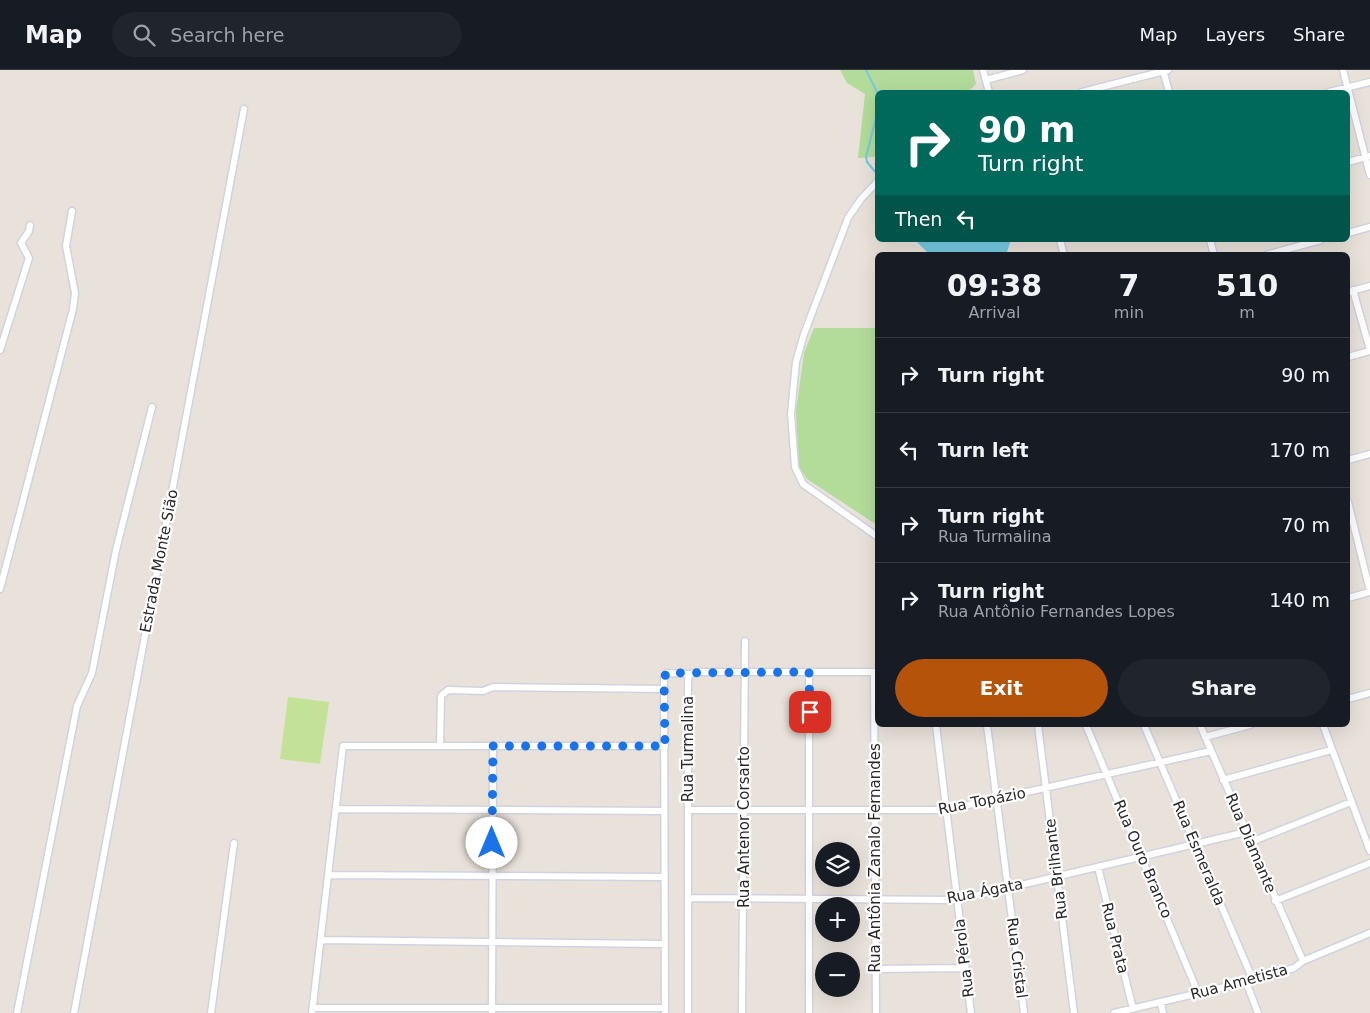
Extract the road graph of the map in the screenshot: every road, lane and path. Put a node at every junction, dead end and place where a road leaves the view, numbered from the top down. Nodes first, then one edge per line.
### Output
1 (983, 70) edge
2 (1023, 70) edge
3 (1164, 70) edge
4 (1343, 70) edge
5 (986, 80) junction
6 (1370, 82) edge
7 (1347, 88) junction
8 (988, 90) edge
9 (1089, 90) edge
10 (1169, 90) edge
11 (1338, 90) edge
12 (1350, 98) edge
13 (244, 109) dead end
14 (1368, 157) edge
15 (1350, 162) edge
16 (1370, 175) edge
17 (875, 184) edge
18 (72, 211) dead end
19 (30, 225) dead end
20 (1370, 227) edge
21 (1350, 232) edge
22 (1315, 242) edge
23 (1277, 252) edge
24 (1370, 286) edge
25 (1350, 291) edge
26 (0, 350) edge
27 (1370, 350) edge
28 (1350, 356) edge
29 (152, 408) dead end
30 (1370, 454) edge
31 (1350, 459) edge
32 (1350, 510) edge
33 (875, 535) edge
34 (0, 589) edge
35 (1370, 592) edge
36 (1350, 597) edge
37 (745, 641) dead end
38 (745, 672) junction
39 (809, 672) junction
40 (875, 672) edge
41 (690, 674) junction
42 (664, 689) junction
43 (1370, 693) edge
44 (1350, 698) edge
45 (876, 727) edge
46 (936, 727) edge
47 (987, 727) edge
48 (1038, 727) edge
49 (1087, 727) edge
50 (1145, 727) edge
51 (1201, 727) edge
52 (1242, 727) edge
53 (1324, 727) edge
54 (1205, 737) junction
55 (440, 746) junction
56 (493, 746) junction
57 (665, 746) junction
58 (1211, 750) junction
59 (1332, 750) junction
60 (1160, 763) junction
61 (1108, 774) junction
62 (1223, 780) junction
63 (1046, 788) junction
64 (997, 800) junction
65 (1351, 802) junction
66 (336, 809) junction
67 (492, 810) junction
68 (688, 810) junction
69 (744, 810) junction
70 (946, 810) junction
71 (664, 811) junction
72 (810, 811) junction
73 (876, 811) junction
74 (1246, 832) junction
75 (1251, 842) junction
76 (234, 843) dead end
77 (1195, 844) junction
78 (1370, 852) edge
79 (1143, 857) junction
80 (1370, 863) edge
81 (1098, 867) junction
82 (328, 876) junction
83 (492, 876) junction
84 (1056, 876) junction
85 (664, 877) junction
86 (1008, 888) junction
87 (688, 898) junction
88 (744, 899) junction
89 (810, 899) junction
90 (876, 899) junction
91 (957, 900) junction
92 (1275, 901) junction
93 (1370, 933) edge
94 (321, 940) junction
95 (492, 942) junction
96 (665, 944) junction
97 (1303, 960) junction
98 (965, 968) junction
99 (876, 969) junction
100 (1253, 980) junction
101 (1246, 982) junction
102 (1198, 993) junction
103 (1161, 1003) junction
104 (1133, 1009) junction
105 (312, 1010) edge
106 (492, 1011) edge
107 (665, 1011) edge
108 (17, 1013) edge
109 (74, 1013) edge
110 (211, 1013) edge
111 (688, 1013) edge
112 (742, 1013) edge
113 (809, 1013) edge
114 (876, 1013) edge
115 (971, 1013) edge
116 (1024, 1013) edge
117 (1074, 1013) edge
118 (1114, 1013) edge
119 (1163, 1013) edge
120 (1258, 1013) edge

1 - 5 street
2 - 5 street
3 - 9 street
3 - 10 street
4 - 7 street
5 - 8 street
6 - 7 street
7 - 11 street
12 - 14 street
13 - 109 street, Estrada Monte Sião
14 - 15 street
14 - 16 street
17 - 33 street
18 - 34 street
19 - 26 street
20 - 21 street
22 - 23 street
24 - 25 street
25 - 27 street
27 - 28 street
29 - 108 street
30 - 31 street
32 - 35 street
35 - 36 street
37 - 38 street, Rua Antenor Corsarto
38 - 39 street, Rua Turmalina
38 - 41 street, Rua Turmalina
38 - 69 street, Rua Antenor Corsarto
39 - 40 street, Rua Turmalina
39 - 72 street
41 - 42 street
41 - 68 street, Rua Turmalina
42 - 55 street
42 - 57 street
43 - 44 street
45 - 73 street, Rua Antônia Zanalo Fernandes
46 - 70 street, Rua Pérola
47 - 64 street, Rua Cristal
48 - 63 street, Rua Brilhante
49 - 61 street, Rua Ouro Branco
50 - 60 street, Rua Esmeralda
51 - 54 street, Rua Diamante
52 - 54 street
53 - 59 street
54 - 58 street, Rua Diamante
55 - 56 street
55 - 66 street
56 - 57 street
56 - 67 street
57 - 71 street
58 - 60 street, Rua Topázio
58 - 62 street, Rua Diamante
59 - 62 street
59 - 65 street
60 - 61 street, Rua Topázio
60 - 77 street, Rua Esmeralda
61 - 63 street, Rua Topázio
61 - 79 street, Rua Ouro Branco
62 - 74 street, Rua Diamante
63 - 64 street, Rua Topázio
63 - 84 street, Rua Brilhante
64 - 70 street, Rua Topázio
64 - 86 street, Rua Cristal
65 - 75 street
65 - 78 street
66 - 67 street
66 - 82 street
67 - 71 street
67 - 83 street
68 - 69 street, Rua Topázio
68 - 87 street, Rua Turmalina
69 - 72 street, Rua Topázio
69 - 88 street, Rua Antenor Corsarto
70 - 73 street, Rua Topázio
70 - 91 street, Rua Pérola
71 - 85 street
72 - 73 street, Rua Topázio
72 - 89 street
73 - 90 street, Rua Antônia Zanalo Fernandes
74 - 75 street, Rua Diamante
74 - 77 street, Rua Ágata
75 - 92 street, Rua Diamante
76 - 110 street
77 - 79 street, Rua Ágata
77 - 100 street, Rua Esmeralda
79 - 81 street, Rua Ágata
79 - 102 street, Rua Ouro Branco
80 - 92 street
81 - 84 street, Rua Ágata
81 - 104 street, Rua Prata
82 - 83 street
82 - 94 street
83 - 85 street
83 - 95 street
84 - 86 street, Rua Ágata
84 - 117 street, Rua Brilhante
85 - 96 street
86 - 91 street, Rua Ágata
86 - 116 street, Rua Cristal
87 - 88 street, Rua Ágata
87 - 111 street, Rua Turmalina
88 - 89 street, Rua Ágata
88 - 112 street, Rua Antenor Corsarto
89 - 90 street, Rua Ágata
89 - 113 street
90 - 91 street, Rua Ágata
90 - 99 street, Rua Antônia Zanalo Fernandes
91 - 98 street, Rua Pérola
92 - 97 street, Rua Diamante
93 - 97 street, Rua Ametista
94 - 95 street
94 - 105 street
95 - 96 street
95 - 106 street
96 - 107 street
97 - 100 street, Rua Ametista
98 - 99 street
98 - 115 street, Rua Pérola
99 - 114 street, Rua Antônia Zanalo Fernandes
100 - 101 street, Rua Ametista
101 - 102 street, Rua Ametista
101 - 120 street
102 - 103 street, Rua Ametista
103 - 104 street, Rua Ametista
103 - 119 street
104 - 118 street, Rua Ametista
105 - 106 street
106 - 107 street

